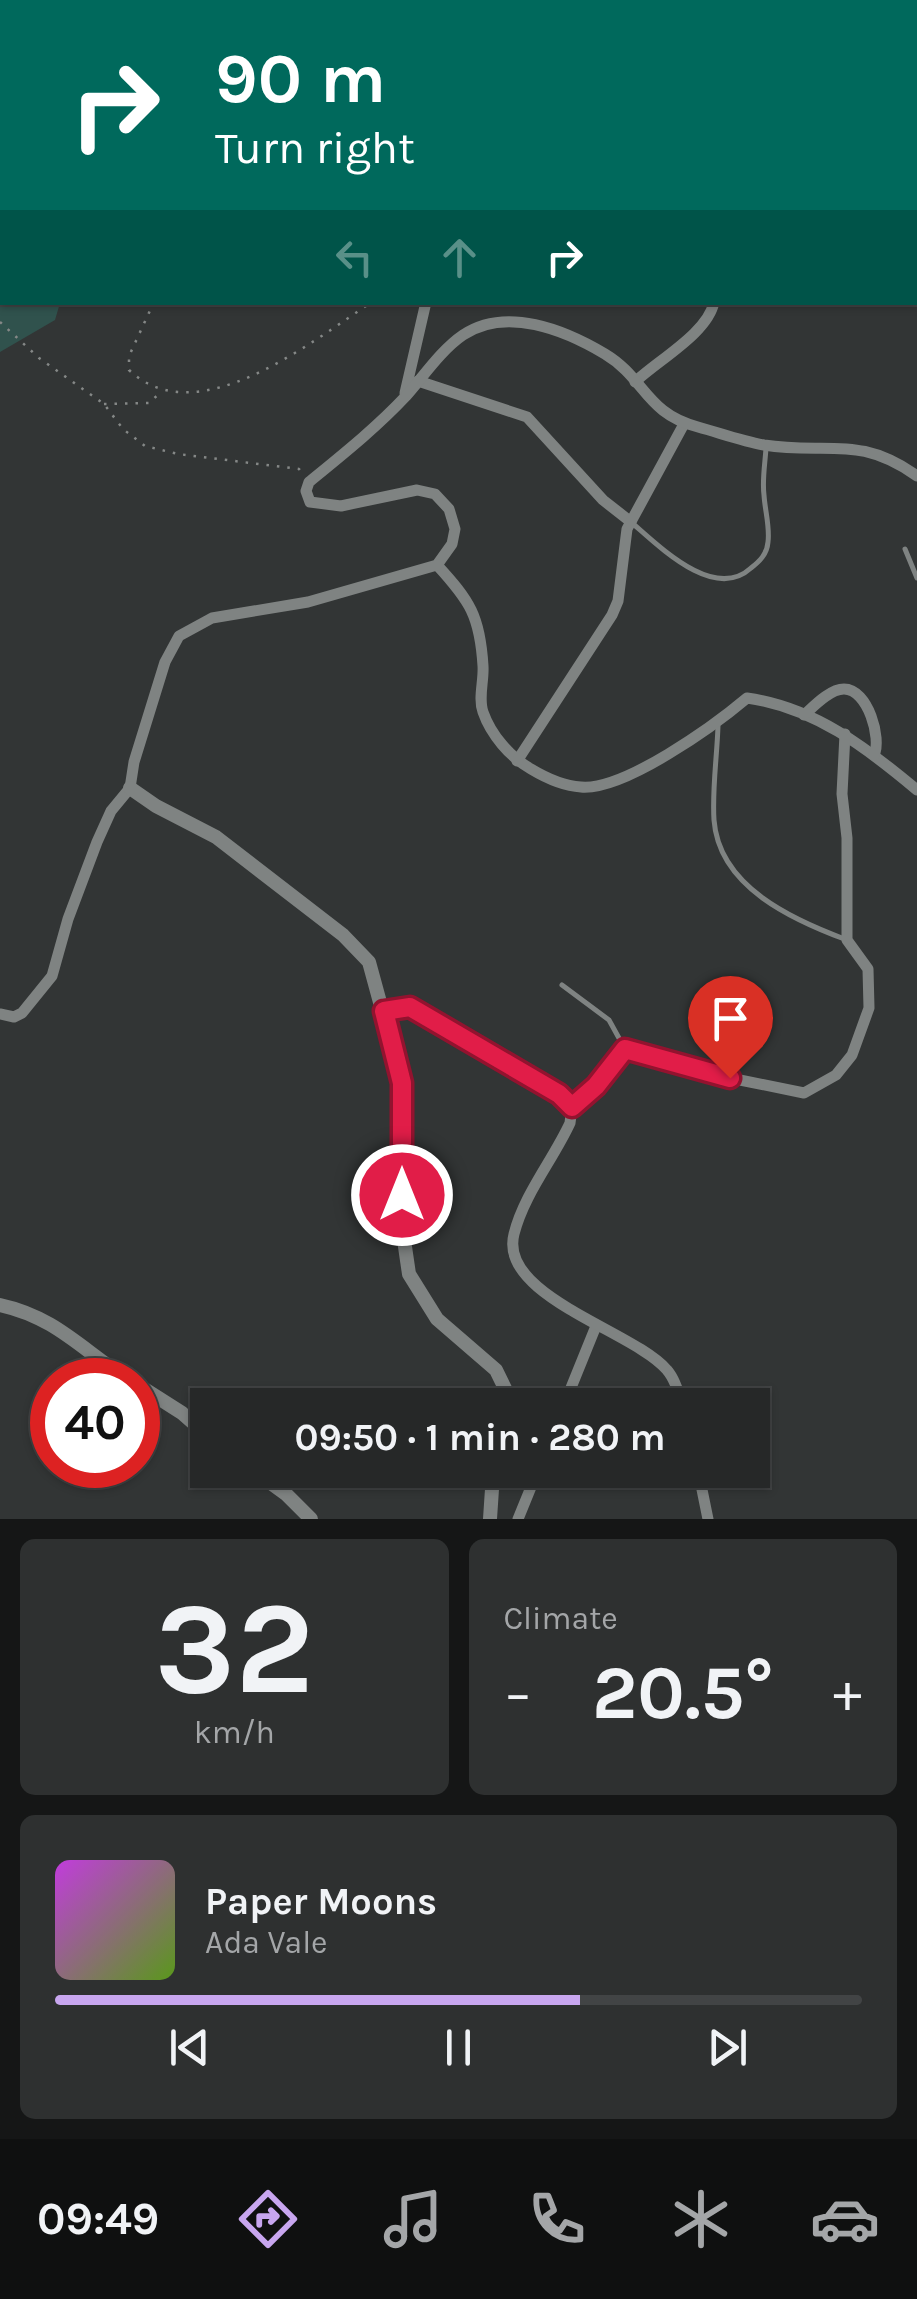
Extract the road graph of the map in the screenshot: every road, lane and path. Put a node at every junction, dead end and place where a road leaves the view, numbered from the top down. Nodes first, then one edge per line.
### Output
1 (153, 305) edge
2 (367, 305) edge
3 (425, 305) edge
4 (713, 305) edge
5 (0, 322) edge
6 (418, 381) junction
7 (635, 382) junction
8 (162, 391) junction
9 (404, 398) junction
10 (104, 404) junction
11 (684, 424) junction
12 (766, 445) junction
13 (917, 476) edge
14 (309, 482) junction
15 (631, 522) junction
16 (904, 549) dead end
17 (437, 566) junction
18 (917, 578) edge
19 (804, 715) junction
20 (718, 722) junction
21 (846, 734) junction
22 (874, 755) junction
23 (517, 761) junction
24 (130, 788) junction
25 (917, 790) edge
26 (847, 940) junction
27 (562, 985) dead end
28 (384, 1011) junction
29 (0, 1014) edge
30 (625, 1049) junction
31 (572, 1107) junction
32 (0, 1305) edge
33 (596, 1326) junction
34 (99, 1358) edge
35 (505, 1388) edge
36 (571, 1388) edge
37 (676, 1388) edge
38 (160, 1399) edge
39 (190, 1420) edge
40 (278, 1488) edge
41 (492, 1488) edge
42 (531, 1488) edge
43 (702, 1488) edge
44 (311, 1519) edge
45 (490, 1519) edge
46 (518, 1519) edge
47 (708, 1519) edge

1 - 8 path
2 - 8 path
3 - 9 street
4 - 7 street
5 - 10 path
6 - 7 street
6 - 9 street
6 - 15 street
7 - 11 street
8 - 10 path
9 - 14 street
10 - 14 path
11 - 12 street
11 - 15 street
12 - 13 street
12 - 15 lane
14 - 17 street
15 - 23 street
16 - 18 lane
17 - 23 street
17 - 24 street
19 - 20 street
19 - 21 street
19 - 22 street
20 - 23 street
20 - 26 lane
21 - 22 street
21 - 26 street
22 - 25 street
24 - 28 street
24 - 29 street
26 - 30 street
27 - 30 lane
28 - 31 street
28 - 35 street
30 - 31 street
31 - 33 street
32 - 34 street
33 - 36 street
33 - 37 street
38 - 39 street
40 - 44 street
41 - 45 street
42 - 46 street
43 - 47 street

